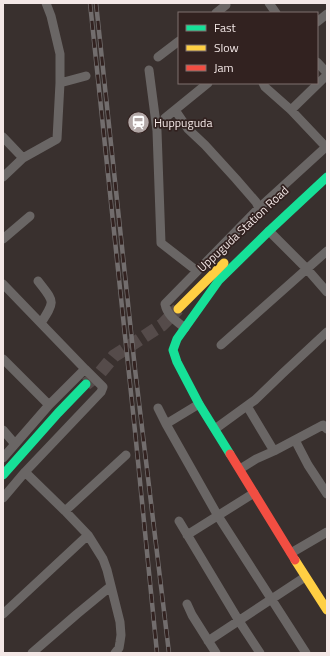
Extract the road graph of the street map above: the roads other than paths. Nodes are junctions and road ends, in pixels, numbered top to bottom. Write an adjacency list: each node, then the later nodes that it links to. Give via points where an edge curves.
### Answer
1 (46, 3): 14 (street, via 60,54)
2 (269, 3): 5 (street)
3 (227, 7): 4 (street)
4 (218, 12)
5 (275, 12)
6 (327, 14): 7 (street)
7 (318, 21)
8 (178, 42): 9 (street)
9 (158, 57)
10 (318, 63): 12 (street)
11 (149, 70): 34 (street, via 157,131 161,243)
12 (327, 74): 15 (street)
13 (86, 76): 14 (street)
14 (60, 83): 24 (street, via 57,139)
15 (318, 83)
16 (207, 84): 19 (street)
17 (264, 84): 20 (street)
18 (317, 84): 20 (street)
19 (175, 110): 21 (street); 28 (street, via 188,129 236,179)
20 (290, 110): 23 (street)
21 (164, 118)
22 (3, 137): 24 (street)
23 (326, 147): 28 (street)
24 (23, 158): 26 (street)
25 (327, 169): 30 (street, Uppuguda Station Road)
26 (3, 177)
27 (327, 177): 30 (street)
28 (259, 208): 34 (street)
29 (30, 216): 31 (street)
30 (263, 229): 33 (street); 38 (street, Uppuguda Station Road); 40 (street, via 219,280)
31 (3, 240)
32 (327, 250): 33 (street)
33 (307, 269): 37 (street); 42 (street)
34 (197, 271): 40 (street, via 165,304 166,310)
35 (38, 281): 39 (street, via 52,304)
36 (3, 284): 39 (street)
37 (327, 292)
38 (178, 309)
39 (40, 323): 44 (street)
40 (184, 328): 46 (street, via 173,350)
41 (327, 332): 48 (street)
42 (221, 345)
43 (3, 359): 47 (street)
44 (84, 369): 47 (street); 60 (street, via 103,387 101,392)
45 (86, 384): 61 (street)
46 (199, 404): 50 (street); 51 (street)
47 (49, 405): 55 (street)
48 (247, 406): 51 (street); 56 (street)
49 (158, 408): 50 (street)
50 (166, 424): 66 (street)
51 (215, 429): 59 (street)
52 (327, 429): 54 (street, via 323,425)
53 (3, 430): 55 (street)
54 (295, 440): 56 (street); 63 (street)
55 (15, 444): 58 (street)
56 (274, 451): 59 (street)
57 (126, 455): 65 (street)
58 (3, 458)
59 (240, 470): 62 (street)
60 (25, 472): 64 (street); 65 (street)
61 (3, 476)
62 (254, 493): 66 (street); 71 (street)
63 (327, 494)
64 (3, 498)
65 (65, 511): 69 (street)
66 (218, 516): 70 (street); 74 (street)
67 (179, 521): 70 (street)
68 (327, 532): 71 (street)
69 (88, 535): 73 (street, via 103,559); 77 (street)
70 (187, 535): 78 (street)
71 (291, 553): 72 (street)
72 (305, 577): 74 (street); 76 (street)
73 (111, 586): 80 (street); 81 (street, via 121,635 119,648)
74 (272, 599): 78 (street); 84 (street)
75 (187, 604): 79 (street)
76 (327, 610)
77 (3, 614)
78 (239, 621): 79 (street); 83 (street)
79 (208, 641): 82 (street)
80 (32, 653)
81 (115, 653)
82 (216, 653)
83 (260, 653)
84 (306, 653)

